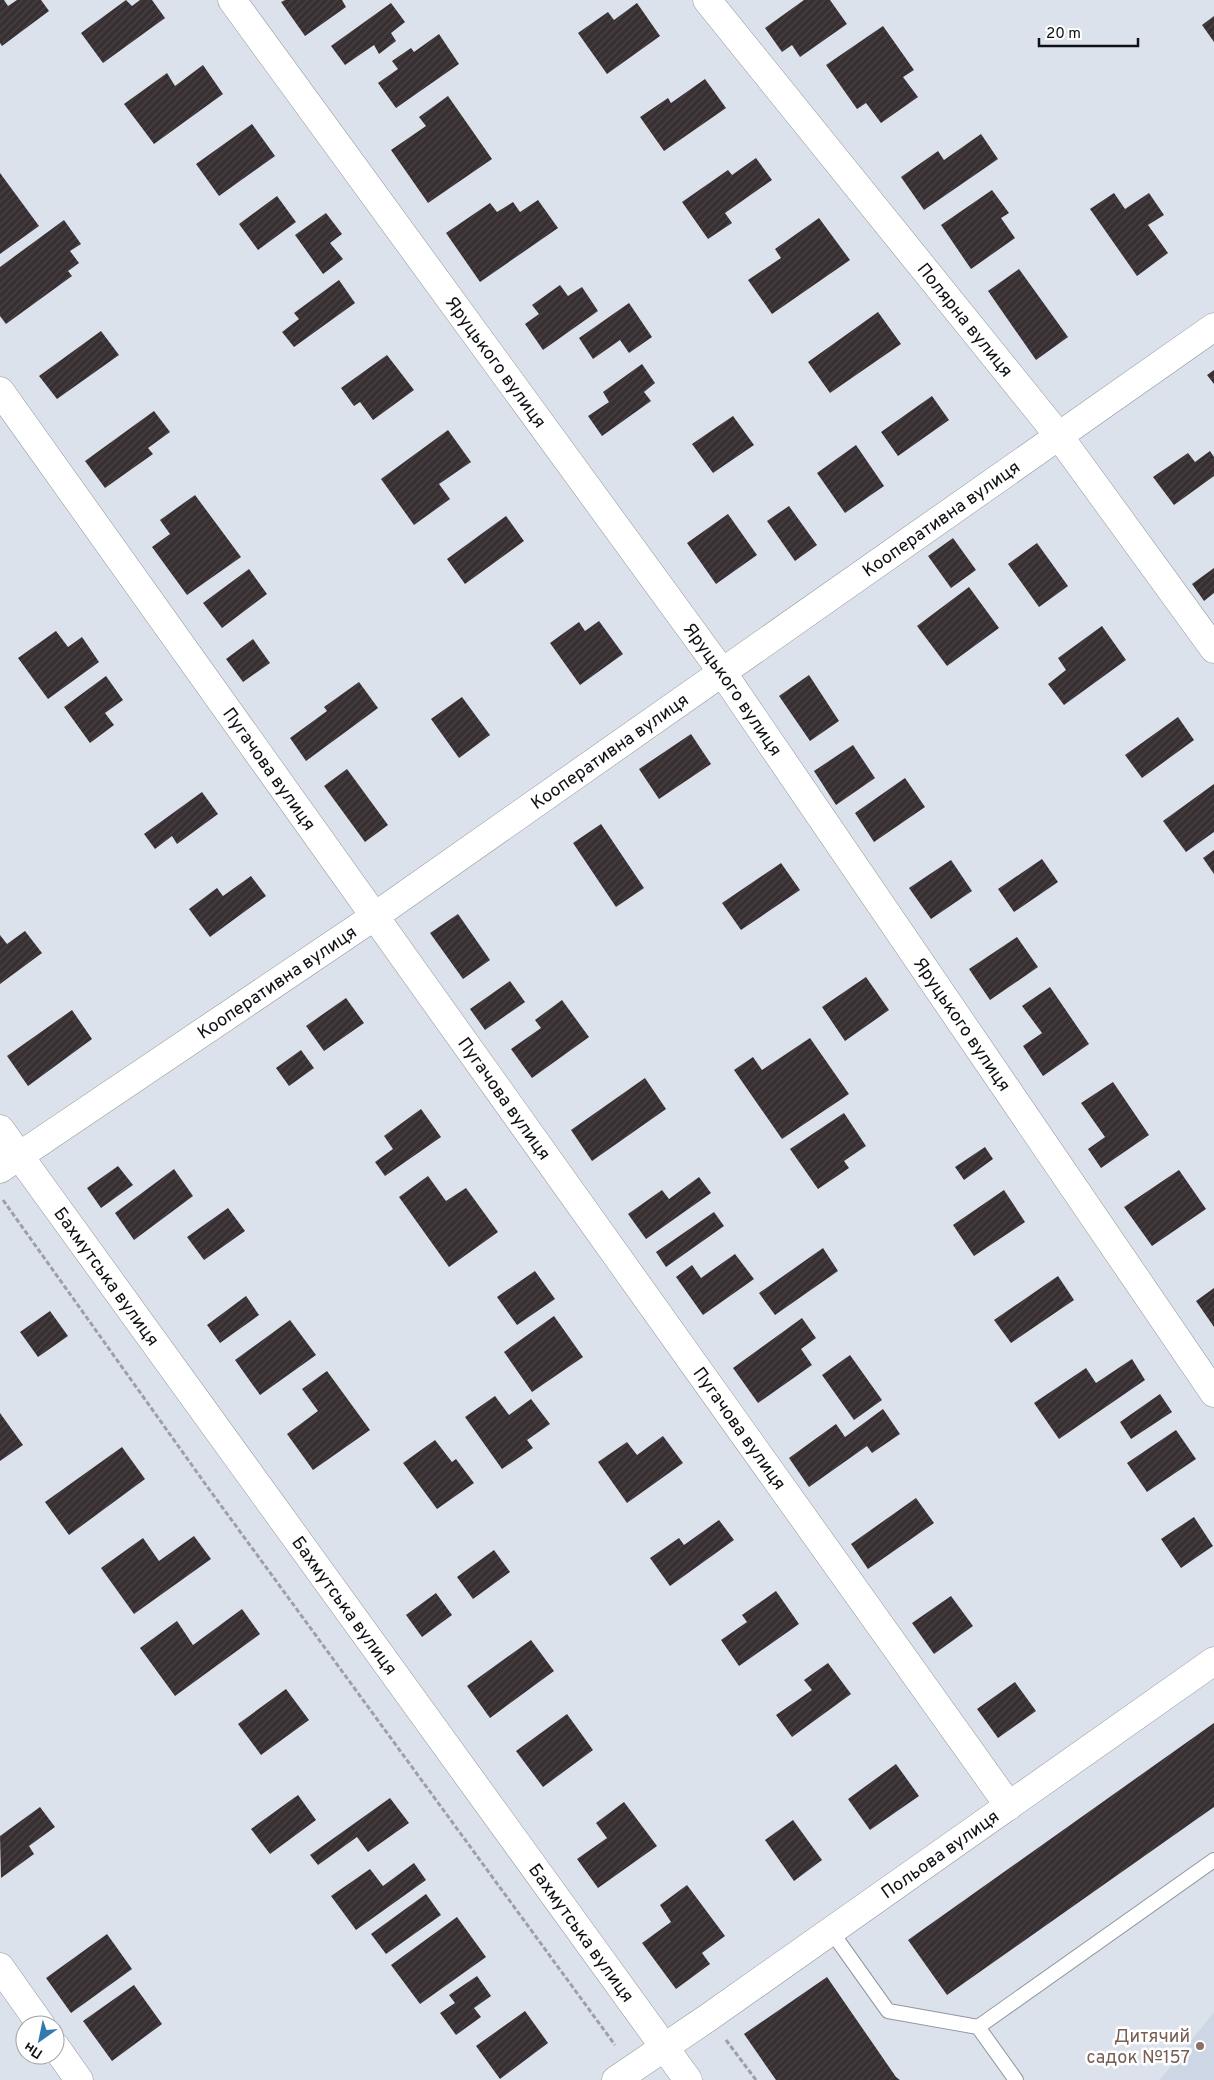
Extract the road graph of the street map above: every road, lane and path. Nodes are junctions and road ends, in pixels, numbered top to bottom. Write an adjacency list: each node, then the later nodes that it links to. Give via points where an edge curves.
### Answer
1 (232, 0): 7 (street, Яруцького вулиця)
2 (706, 0): 5 (street, Полярна вулиця)
3 (1214, 327): 5 (street, Кооперативна вулиця)
4 (0, 391): 8 (street, Пугачова вулиця)
5 (1059, 436): 6 (street, Полярна вулиця); 7 (street, Кооперативна вулиця)
6 (1214, 649)
7 (722, 672): 8 (street, Кооперативна вулиця); 12 (street, Яруцького вулиця)
8 (375, 916): 10 (street, Кооперативна вулиця); 14 (street, Пугачова вулиця)
9 (0, 1129): 10 (street, Бахмутська вулиця)
10 (9, 1162): 21 (street, Бахмутська вулиця)
11 (0, 1196): 22 (path, via 206,1485)
12 (1214, 1393)
13 (1214, 1661): 14 (street, Польова вулиця)
14 (1008, 1806): 16 (street, Польова вулиця)
15 (1214, 1860): 20 (lane)
16 (831, 1931): 19 (street, Польова вулиця); 20 (lane, via 888,2012)
17 (0, 1966): 18 (street)
18 (34, 2015)
19 (709, 2017): 21 (street, Польова вулиця); 27 (path)
20 (978, 2027): 28 (lane)
21 (666, 2048): 25 (street, Польова вулиця); 26 (street, Бахмутська вулиця)
22 (620, 2051)
23 (65, 2060): 24 (street)
24 (79, 2080)
25 (616, 2080)
26 (688, 2080)
27 (756, 2080)
28 (1016, 2080)

